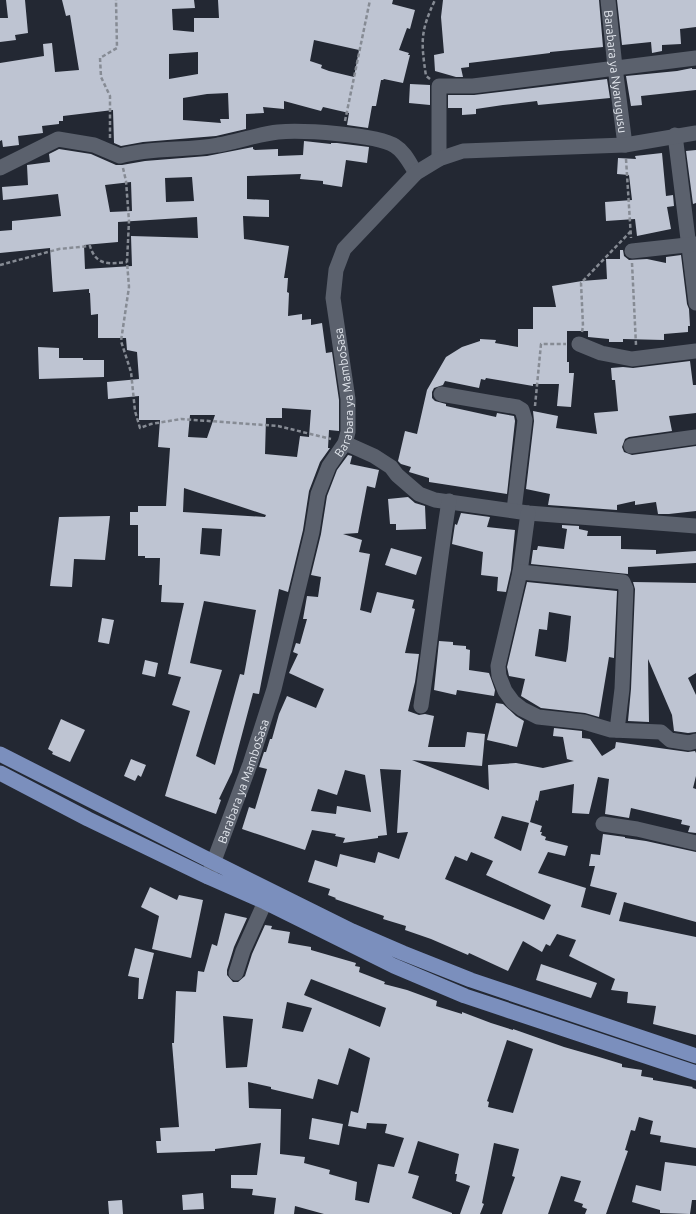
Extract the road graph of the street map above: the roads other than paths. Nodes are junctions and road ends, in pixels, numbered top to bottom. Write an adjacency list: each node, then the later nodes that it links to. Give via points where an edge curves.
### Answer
1 (608, 0): 3 (street, Barabara ya Nyarugusu)
2 (696, 58): 3 (street)
3 (615, 67): 6 (street, Barabara ya Nyarugusu); 7 (street, via 473,86 439,86)
4 (696, 133): 5 (street, Barabara ya MamboSasa)
5 (675, 135): 6 (street, Barabara ya MamboSasa); 10 (street)
6 (625, 145): 7 (street, Barabara ya MamboSasa, via 463,151)
7 (439, 159): 9 (street, Barabara ya MamboSasa)
8 (0, 168): 9 (street, via 58,139 94,145 120,156 134,152 218,146 277,132 328,132 394,145)
9 (416, 173): 17 (street, Barabara ya MamboSasa, via 344,249 336,270 333,298 349,417)
10 (693, 245): 11 (street); 12 (street)
11 (632, 251)
12 (696, 304)
13 (579, 344): 14 (street, via 601,353 632,359)
14 (696, 351)
15 (441, 394): 20 (street, via 522,410 525,420)
16 (696, 437): 18 (street)
17 (345, 442): 19 (street, via 391,467 419,494); 30 (street, Barabara ya MamboSasa, via 328,466 318,494 312,532 274,689)
18 (631, 446)
19 (449, 502): 20 (street); 23 (street)
20 (521, 512): 21 (street); 22 (street)
21 (696, 526)
22 (520, 572): 24 (street, via 498,666 505,691 522,709 538,717 584,722); 24 (street, via 623,582 626,589 622,689)
23 (421, 706)
24 (617, 730): 25 (street, via 661,732 670,740)
25 (696, 741)
26 (0, 754): 30 (main road)
27 (0, 773): 31 (main road)
28 (604, 824): 29 (street, via 637,828)
29 (696, 843)
30 (213, 862): 31 (street, Barabara ya MamboSasa); 34 (main road, via 403,953 471,980)
31 (208, 877): 32 (main road)
32 (265, 902): 33 (street); 35 (main road, via 394,966 465,996)
33 (236, 972)
34 (696, 1056)
35 (696, 1073)

